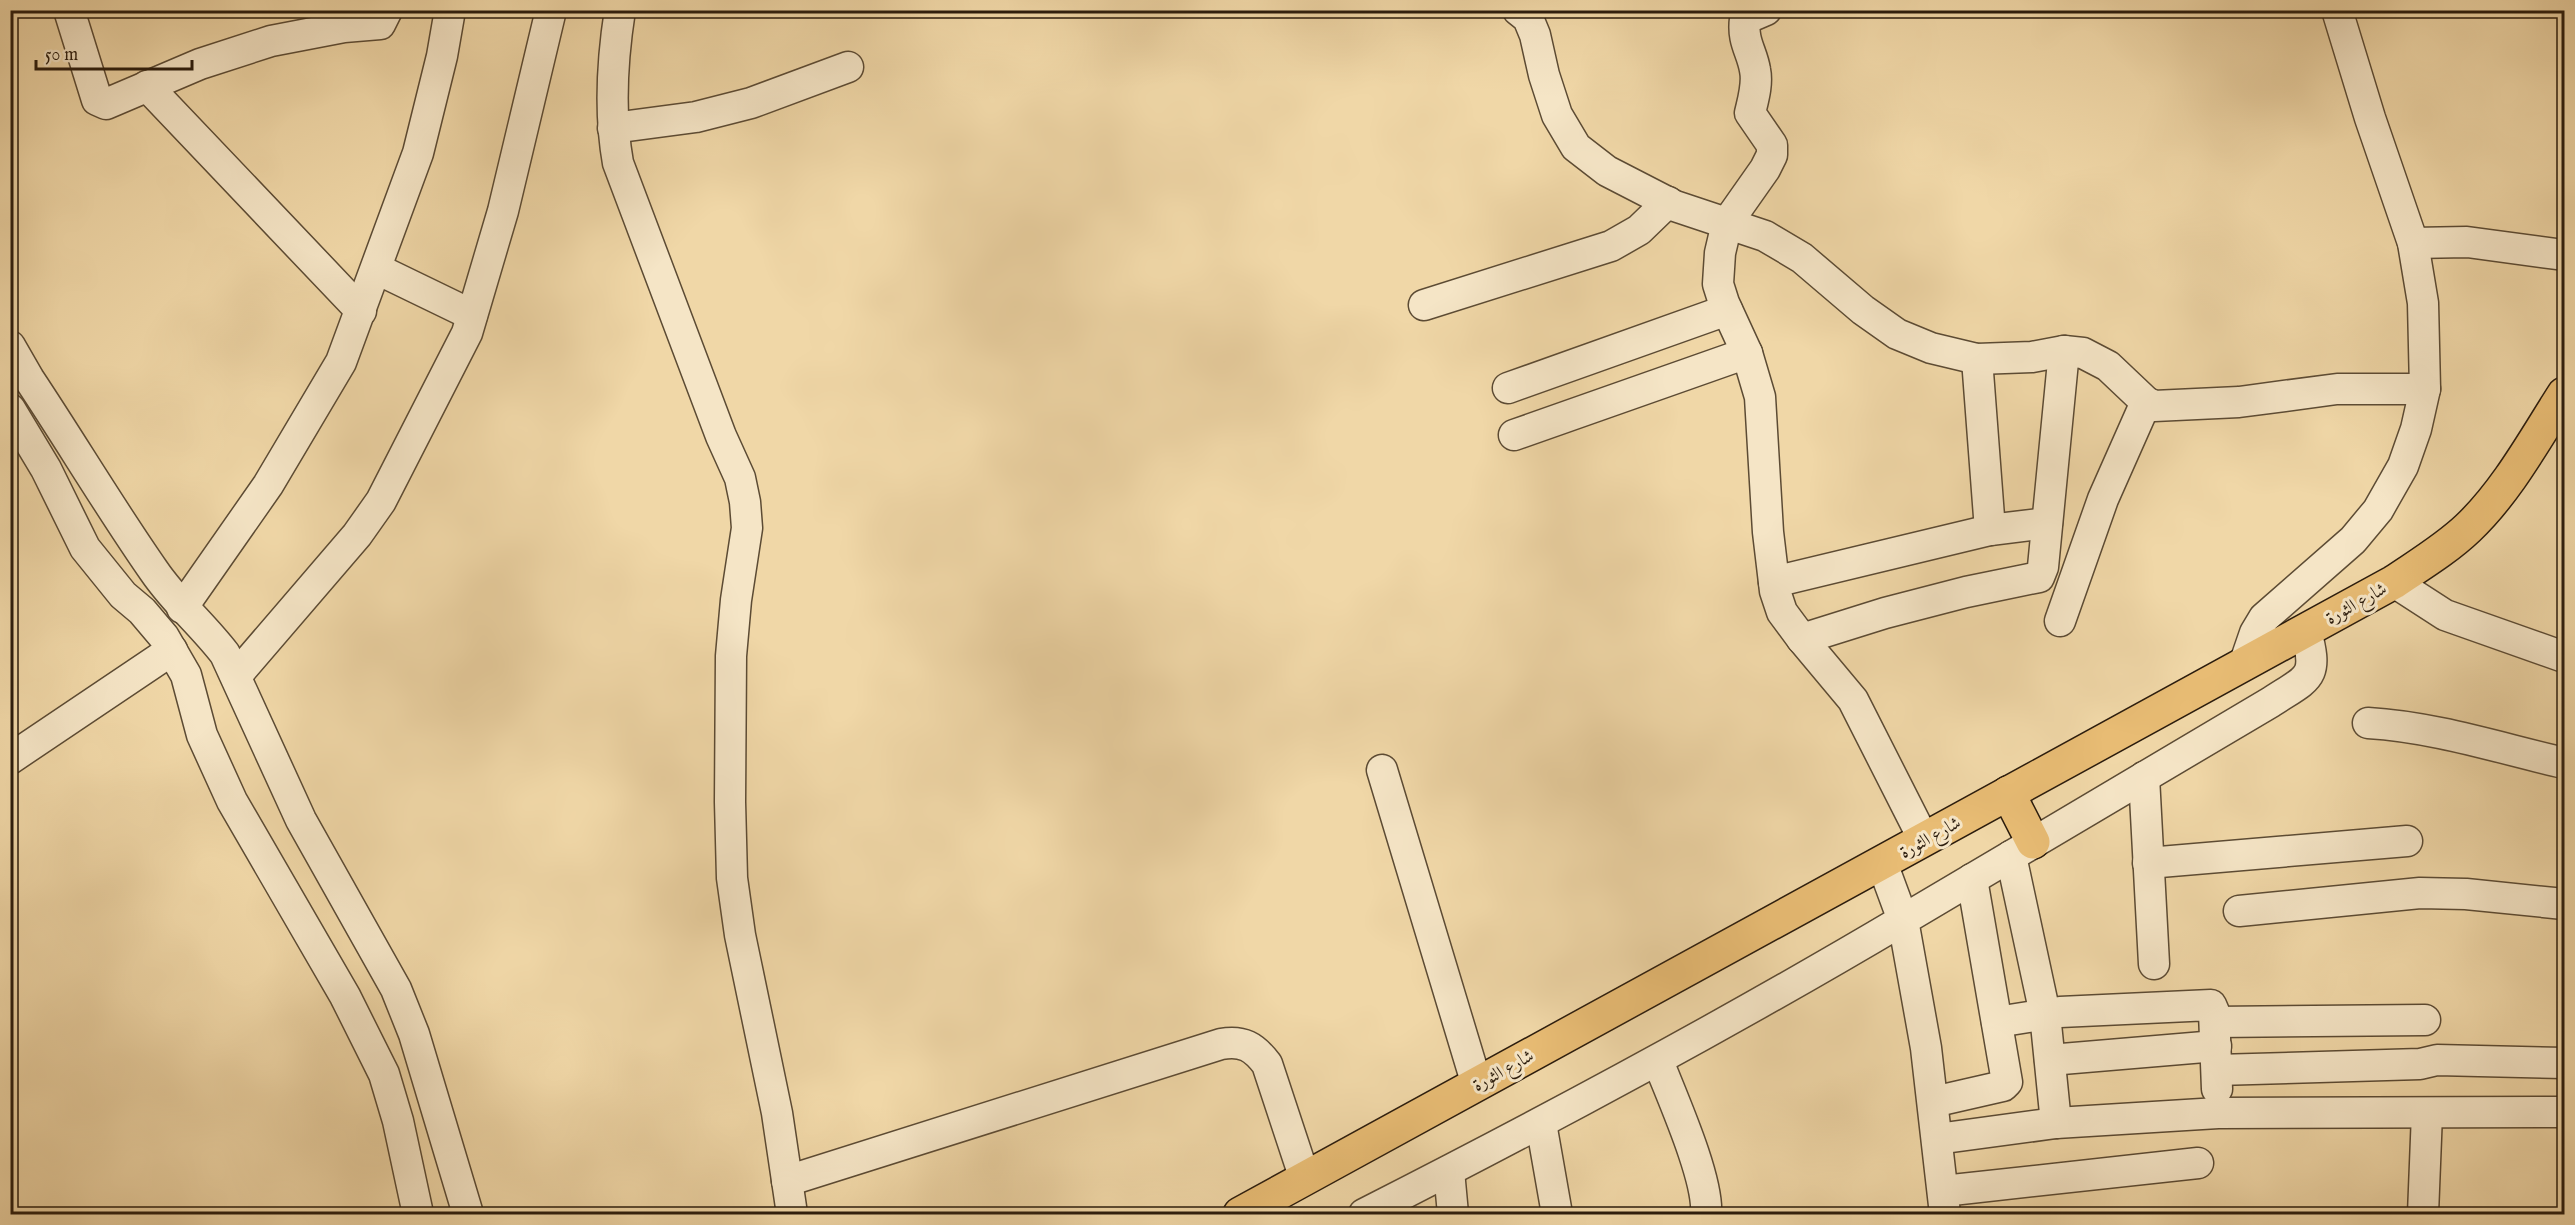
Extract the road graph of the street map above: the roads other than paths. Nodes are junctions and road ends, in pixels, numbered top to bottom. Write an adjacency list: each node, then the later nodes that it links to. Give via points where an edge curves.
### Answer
1 (69, 10): 10 (street, via 97,100 106,104)
2 (387, 10): 10 (street, via 380,24 271,41)
3 (450, 10): 16 (street, via 418,153)
4 (551, 10): 20 (street, via 503,211)
5 (620, 10): 11 (street, via 612,83)
6 (1518, 10): 12 (street, via 1528,18 1557,115 1576,147 1607,171)
7 (1766, 10): 13 (street, via 1745,19 1743,31 1755,70 1750,113 1772,145 1772,155)
8 (2337, 10): 14 (street)
9 (848, 67): 11 (street, via 751,103 696,117)
10 (147, 86): 19 (street)
11 (613, 128): 77 (street, via 618,163 740,478 745,502 747,528 731,656 732,878)
12 (1668, 202): 13 (street); 17 (street, via 1626,240)
13 (1727, 223): 18 (street, via 1719,268); 24 (street, via 1765,236 1802,258 1897,334 1931,348)
14 (2413, 243): 15 (street, via 2467,242); 26 (street, via 2422,303)
15 (2565, 255)
16 (377, 268): 19 (street); 20 (street)
17 (1424, 305)
18 (1726, 310): 23 (street); 25 (street)
19 (361, 311): 35 (street, via 341,362 303,428)
20 (472, 315): 42 (street, via 467,333 381,501 357,535)
21 (10, 346): 35 (street, via 154,571)
22 (2064, 351): 24 (street, via 2032,357); 28 (street, via 2084,353 2109,366); 31 (street)
23 (1747, 353): 30 (street); 33 (street, via 1760,397)
24 (1977, 359): 32 (street)
25 (1508, 388)
26 (2425, 389): 28 (street, via 2337,389 2240,402 2154,406); 41 (street, via 2403,466 2378,510 2354,540 2264,618)
27 (2565, 394): 34 (main road, شارع الثورة, via 2504,485 2469,528)
28 (2146, 402): 36 (street, via 2103,499)
29 (10, 409): 39 (street, via 46,469 85,548)
30 (1514, 435)
31 (2048, 524): 32 (street); 38 (street, via 2039,577 1885,613)
32 (1990, 530): 33 (street)
33 (1774, 582): 38 (street, via 1782,612)
34 (2394, 582): 37 (main road, شارع الثورة); 40 (street, via 2445,615)
35 (182, 608): 42 (street, via 206,630)
36 (2060, 621)
37 (2306, 631): 41 (main road, شارع الثورة); 47 (street, via 2312,663 2307,679)
38 (1802, 639): 49 (street, via 1853,700)
39 (172, 650): 44 (street); 79 (street, via 186,675 202,735 232,801 345,996 384,1074)
40 (2565, 657)
41 (2244, 665): 48 (main road, شارع الثورة)
42 (236, 676): 80 (street, via 301,820 396,989 414,1034)
43 (2368, 723): 45 (street, via 2399,724 2449,734)
44 (10, 759)
45 (2565, 763)
46 (1382, 770): 66 (street)
47 (2144, 777): 51 (street); 53 (street)
48 (2008, 793): 49 (main road, شارع الثورة); 51 (main road)
49 (1924, 840): 52 (main road, شارع الثورة)
50 (2407, 841): 53 (street)
51 (2022, 849): 54 (street); 59 (street)
52 (1882, 863): 57 (street); 66 (main road, شارع الثورة)
53 (2148, 863): 58 (street)
54 (1972, 879): 57 (street); 61 (street)
55 (2565, 904): 56 (street, via 2420,893)
56 (2240, 911)
57 (1903, 920): 64 (street); 67 (street)
58 (2154, 964)
59 (2045, 1014): 61 (street); 62 (street, via 2206,1004 2213,1007); 63 (street)
60 (2425, 1020): 62 (street)
61 (1996, 1022): 67 (street, via 2006,1084)
62 (2216, 1046): 63 (street); 65 (street, via 2420,1065 2437,1060); 69 (street)
63 (2050, 1060): 72 (street)
64 (1658, 1061): 71 (street); 86 (street, via 1694,1156)
65 (2565, 1063)
66 (1477, 1084): 76 (main road, شارع الثورة)
67 (1933, 1102): 73 (street)
68 (2565, 1112): 70 (street)
69 (2218, 1113): 70 (street); 72 (street)
70 (2427, 1113): 87 (street)
71 (1541, 1123): 75 (street); 85 (street)
72 (2056, 1123): 73 (street)
73 (1937, 1139): 78 (street)
74 (2198, 1163): 78 (street)
75 (1449, 1171): 83 (street); 84 (street)
76 (1305, 1179): 77 (street, via 1268,1065 1257,1051 1234,1042); 82 (main road, شارع الثورة)
77 (787, 1181): 81 (street)
78 (1944, 1203)
79 (418, 1215)
80 (468, 1215)
81 (792, 1215)
82 (1240, 1215)
83 (1364, 1215)
84 (1453, 1215)
85 (1557, 1215)
86 (1706, 1215)
87 (2423, 1215)

